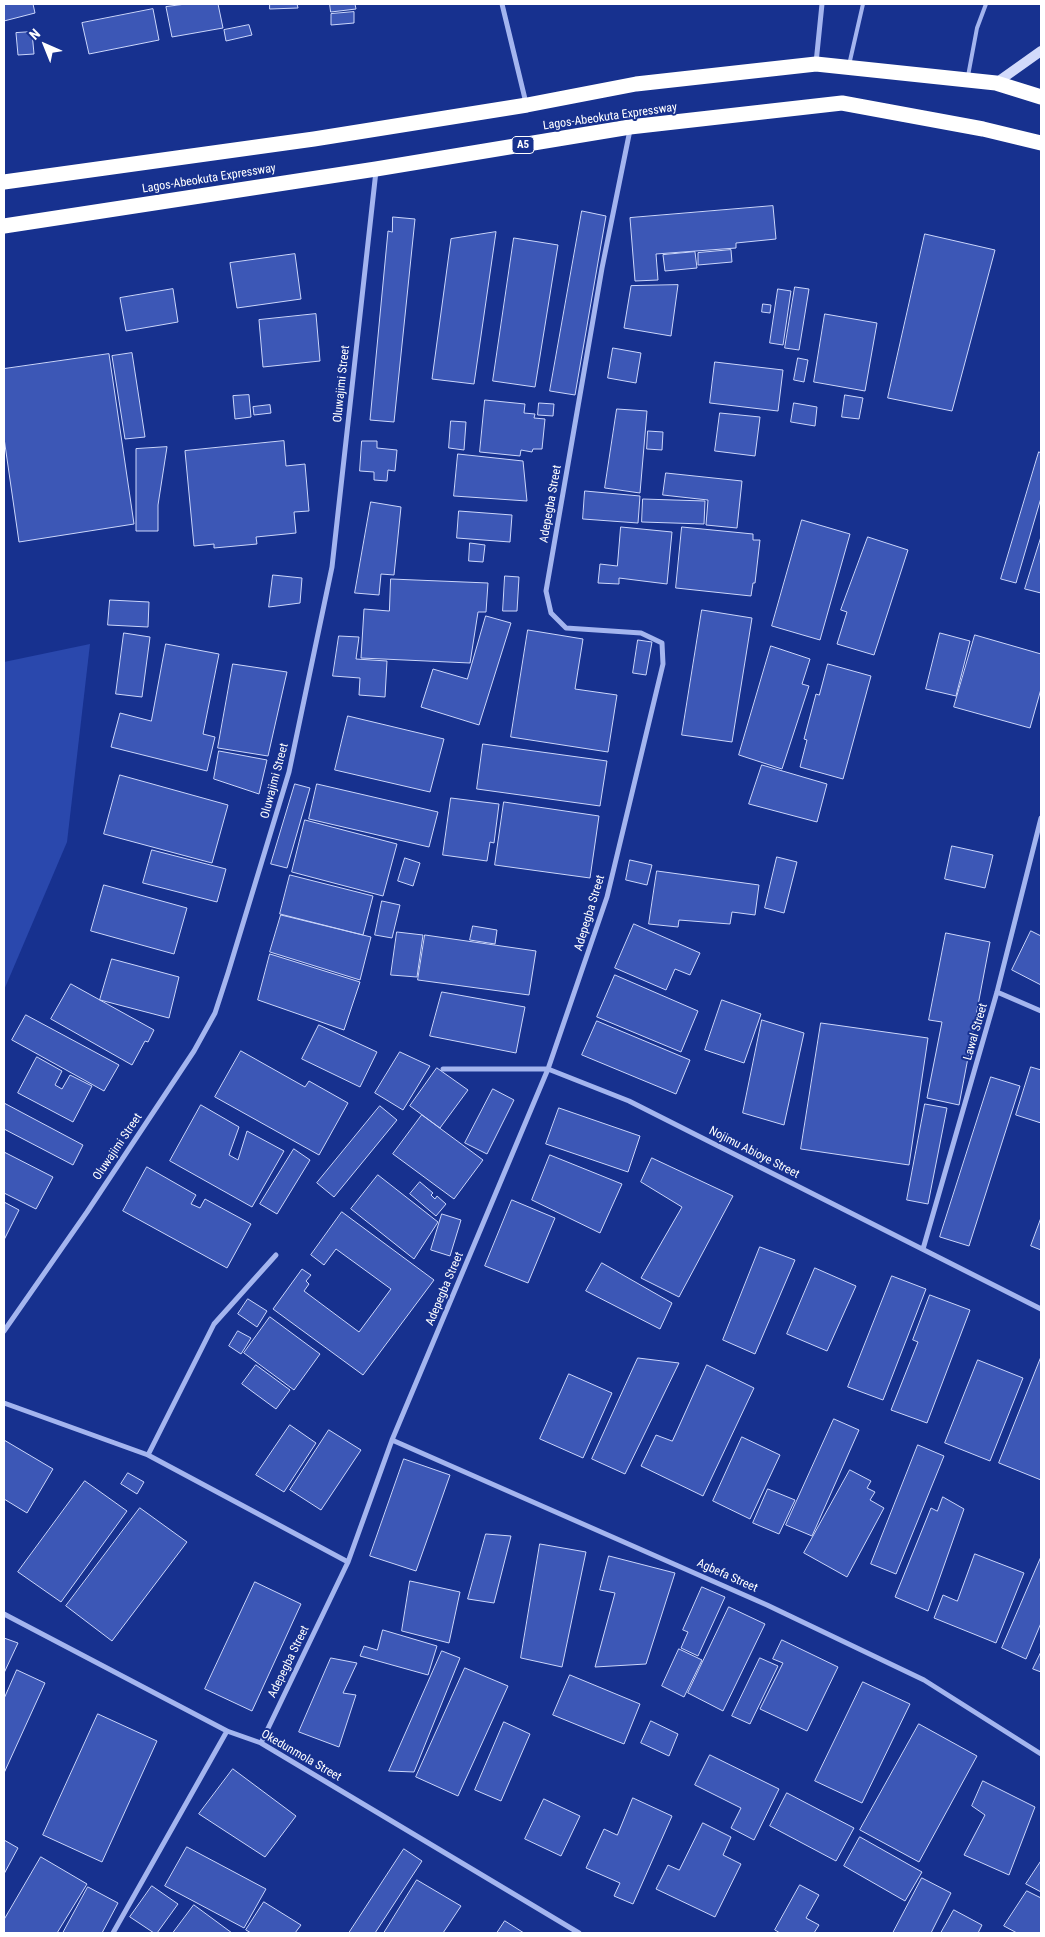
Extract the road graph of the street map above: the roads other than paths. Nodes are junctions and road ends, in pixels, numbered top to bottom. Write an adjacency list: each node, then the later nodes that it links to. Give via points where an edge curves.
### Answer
1 (502, 4): 11 (street)
2 (822, 4): 6 (street)
3 (863, 4): 7 (lane)
4 (986, 4): 8 (lane, via 977,28)
5 (1041, 51): 9 (main road)
6 (816, 64): 7 (highway, Lagos-Abeokuta Expressway); 11 (highway, Lagos-Abeokuta Expressway, via 636,84)
7 (849, 68): 8 (highway, Lagos-Abeokuta Expressway)
8 (967, 80): 9 (highway, Lagos-Abeokuta Expressway)
9 (996, 84): 10 (highway, Lagos-Abeokuta Expressway)
10 (1041, 97)
11 (527, 106): 15 (highway, Lagos-Abeokuta Expressway)
12 (630, 127): 13 (highway, Lagos-Abeokuta Expressway / A5, via 842,103); 14 (highway, Lagos-Abeokuta Expressway / A5); 21 (street, Adepegba Street, via 546,591 551,614 566,628 641,633 662,643 663,664 607,897)
13 (1041, 143)
14 (376, 169): 16 (highway, Lagos-Abeokuta Expressway / A5); 25 (street, Oluwajimi Street, via 332,567 289,772 228,974 215,1013 194,1051)
15 (4, 182)
16 (4, 226)
17 (1041, 818): 18 (street, Lawal Street)
18 (997, 992): 19 (street); 22 (street, Lawal Street)
19 (1041, 1011)
20 (443, 1069): 21 (street, Nojimu Abioye Street)
21 (548, 1069): 22 (street, Nojimu Abioye Street, via 629,1101); 27 (street, Adepegba Street)
22 (923, 1249): 24 (street, Nojimu Abioye Street)
23 (276, 1255): 28 (street, via 214,1324)
24 (1041, 1309)
25 (4, 1331)
26 (4, 1403): 28 (street)
27 (392, 1440): 29 (street, Adepegba Street); 33 (street, Agbefa Street, via 767,1605 924,1680)
28 (148, 1455): 29 (street)
29 (348, 1562): 32 (street, Adepegba Street)
30 (4, 1614): 31 (street, Okedunmola Street)
31 (228, 1732): 32 (street, Okedunmola Street); 34 (street)
32 (261, 1743): 35 (street, Okedunmola Street)
33 (1041, 1754)
34 (113, 1933)
35 (579, 1933)

